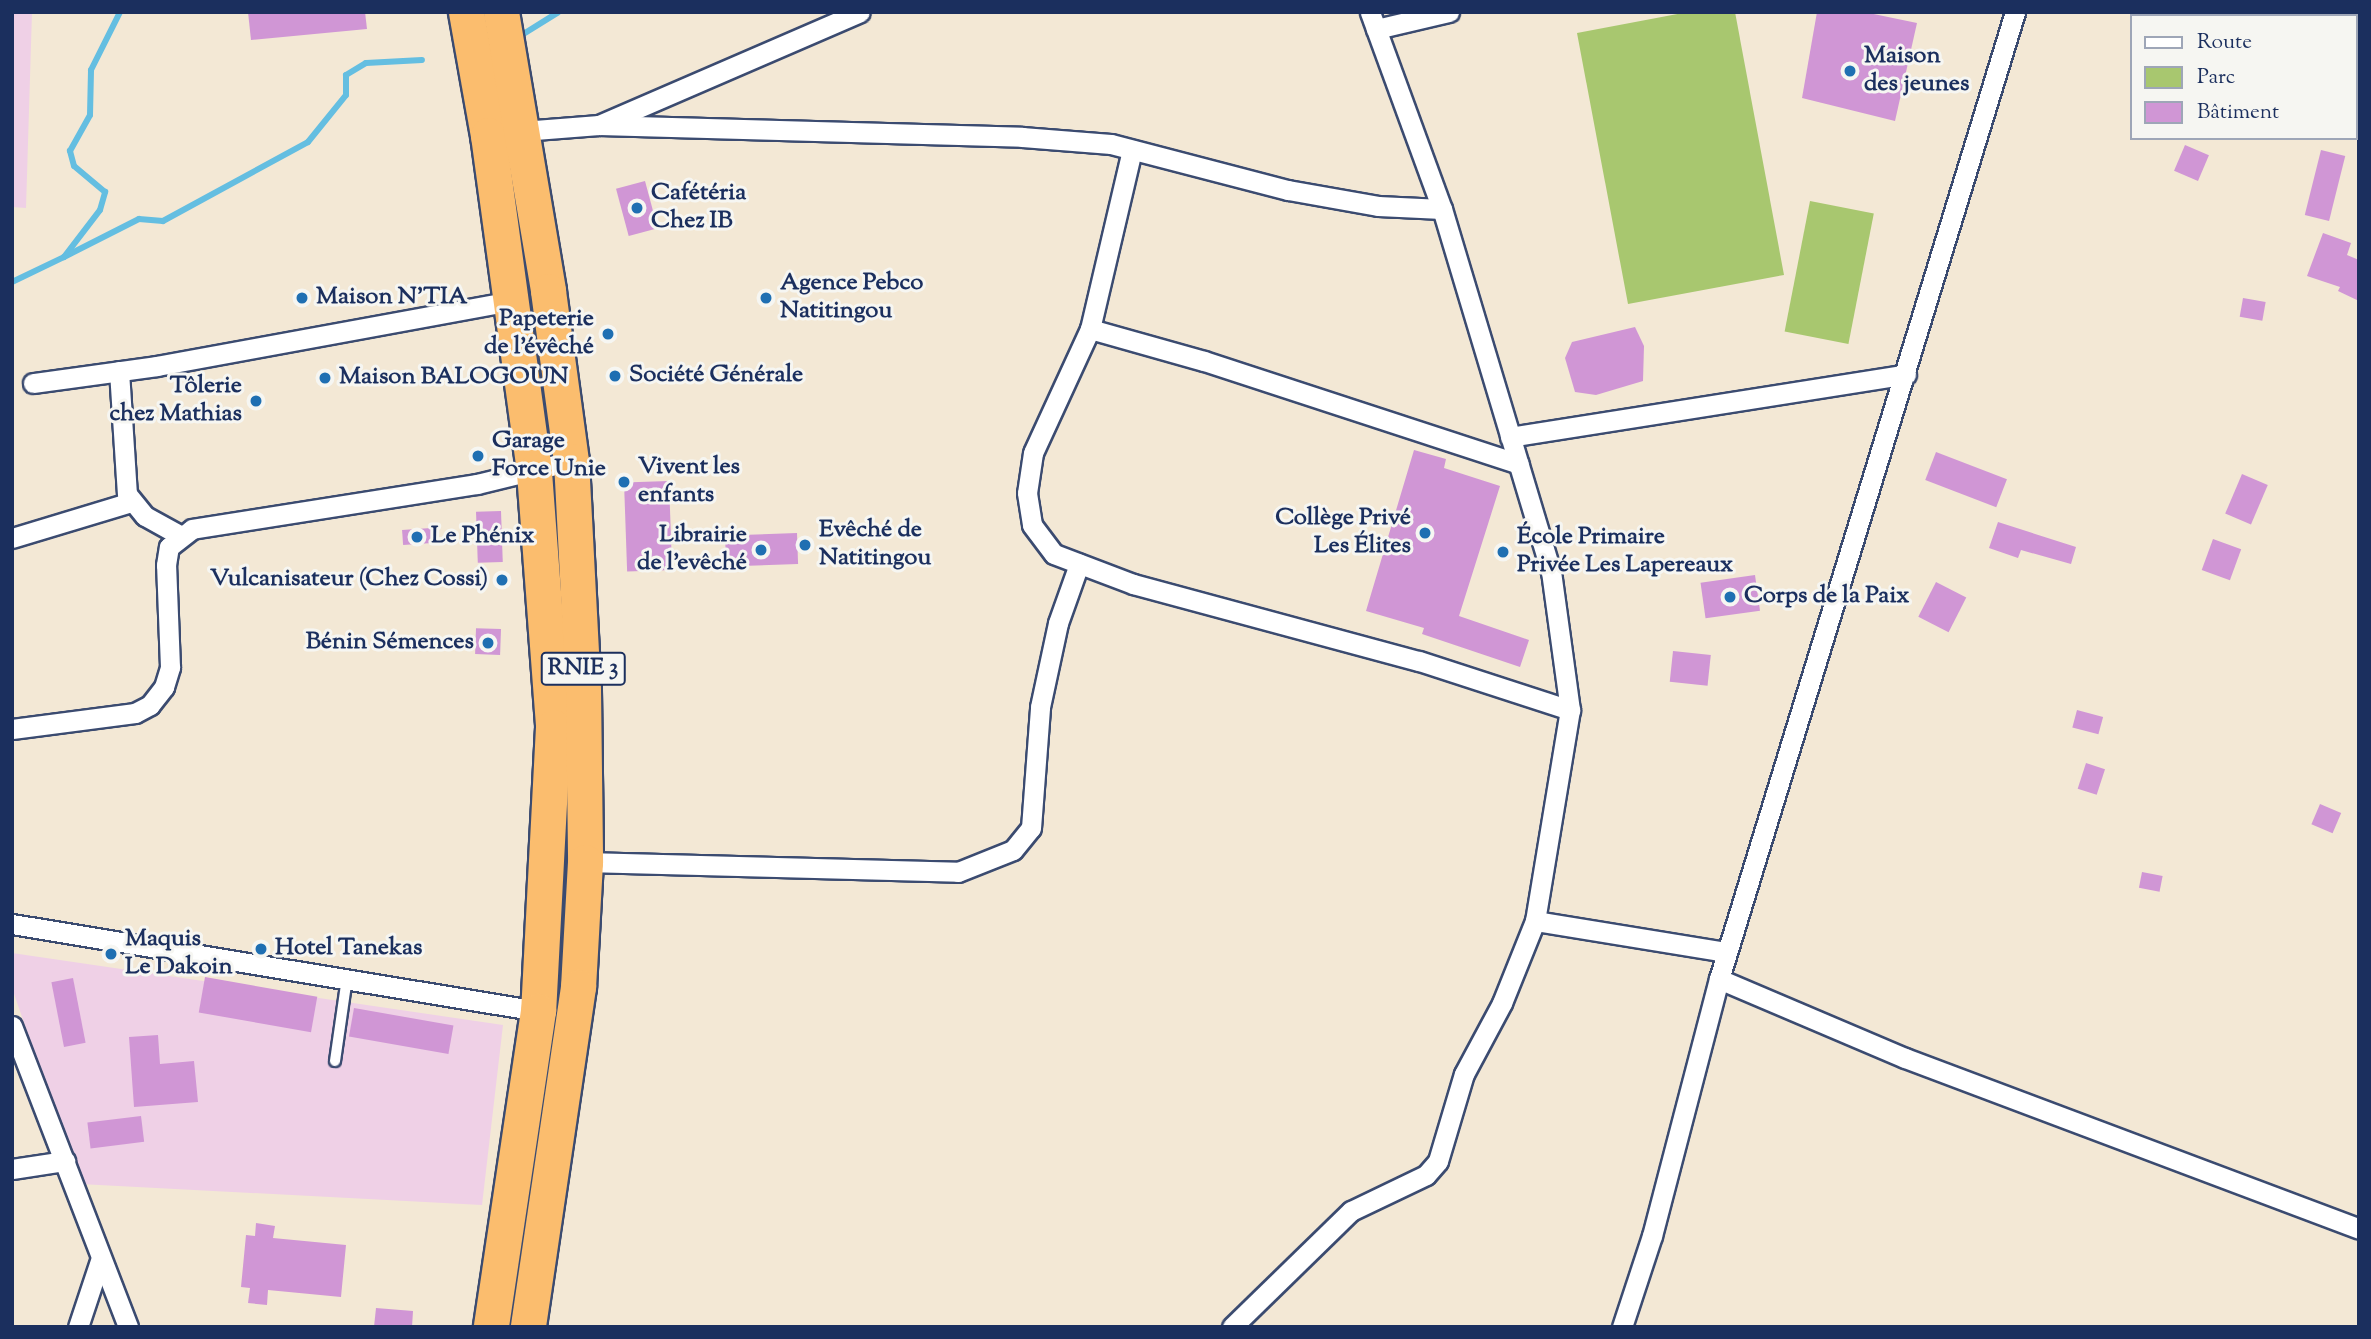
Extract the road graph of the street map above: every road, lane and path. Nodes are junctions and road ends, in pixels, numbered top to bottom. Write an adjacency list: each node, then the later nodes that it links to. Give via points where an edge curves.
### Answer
1 (466, 12): 11 (highway, RNIE 3)
2 (501, 12): 8 (highway, RNIE 3)
3 (860, 12): 7 (street)
4 (1449, 12): 6 (street)
5 (2015, 12): 14 (street)
6 (1373, 20): 10 (street)
7 (599, 125): 8 (street); 9 (street, via 1022,137)
8 (522, 131): 17 (highway, RNIE 3)
9 (1132, 150): 10 (street, via 1288,190 1378,206); 12 (street)
10 (1442, 209): 16 (street)
11 (510, 301): 13 (street); 19 (highway, RNIE 3)
12 (1090, 329): 18 (street, via 1204,361); 23 (street, via 1033,453 1027,493 1032,525 1054,554)
13 (119, 371): 15 (street); 20 (street, via 125,481)
14 (1906, 374): 16 (street); 29 (street)
15 (33, 383)
16 (1510, 437): 18 (street)
17 (571, 461): 19 (street); 26 (highway, RNIE 3, via 580,575)
18 (1518, 464): 24 (street, via 1551,572)
19 (534, 472): 21 (street, via 192,529); 32 (highway, RNIE 3, via 553,727)
20 (131, 502): 21 (street); 22 (street)
21 (179, 536): 25 (street, via 169,547 166,565 170,667 164,687 150,705 135,713)
22 (12, 538)
23 (1079, 564): 24 (street, via 1133,584 1378,649); 26 (street, via 1058,623 1040,707 1031,828 1013,850 958,872)
24 (1570, 709): 27 (street)
25 (12, 729)
26 (586, 862): 42 (highway, RNIE 3, via 578,987)
27 (1535, 921): 29 (street); 43 (street, via 1502,1003 1464,1074 1438,1161 1426,1175 1351,1211)
28 (12, 924): 30 (street)
29 (1727, 952): 31 (street)
30 (347, 978): 32 (street); 34 (lane)
31 (1719, 979): 37 (street, via 1905,1058); 44 (street, via 1652,1236)
32 (538, 1010): 41 (highway, RNIE 3)
33 (12, 1026): 35 (street)
34 (335, 1061)
35 (65, 1161): 36 (street); 38 (street, via 94,1231)
36 (12, 1169)
37 (2359, 1229)
38 (100, 1261): 39 (street); 40 (street)
39 (78, 1327)
40 (128, 1327)
41 (491, 1327)
42 (528, 1327)
43 (1232, 1327)
44 (1622, 1327)

